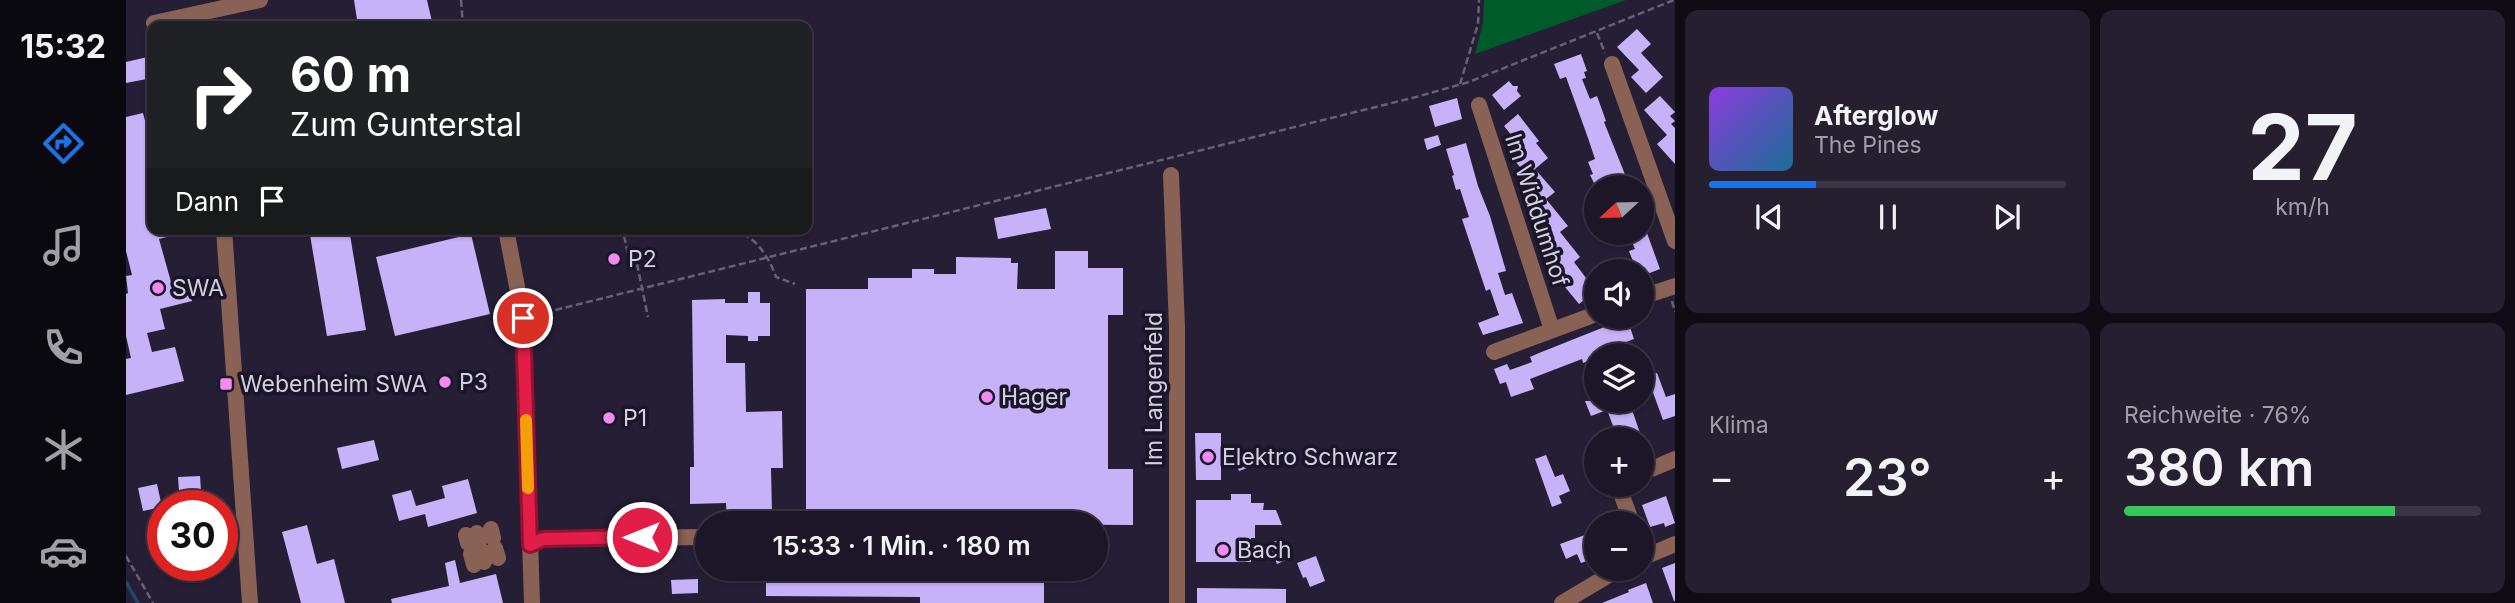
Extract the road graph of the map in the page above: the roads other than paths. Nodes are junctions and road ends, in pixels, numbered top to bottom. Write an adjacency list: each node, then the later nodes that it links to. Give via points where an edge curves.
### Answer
1 (260, 0): 2 (street)
2 (209, 19): 3 (street)
3 (182, 21)
4 (1612, 64): 9 (street)
5 (1479, 105): 13 (street, Im Widdumhof)
6 (1171, 174): 25 (street, Im Langenfeld, via 1177,327)
7 (223, 235): 23 (street)
8 (507, 235): 19 (street, via 521,310)
9 (1675, 240)
10 (1675, 286): 11 (street)
11 (1654, 293)
12 (1584, 318): 13 (street)
13 (1552, 330): 14 (street)
14 (1494, 352)
15 (1675, 459): 16 (street)
16 (1654, 468)
17 (695, 537): 19 (street, via 543,539)
18 (1675, 544): 20 (street)
19 (530, 545): 24 (street)
20 (1654, 550)
21 (1599, 581): 22 (street)
22 (1568, 599)
23 (250, 603)
24 (532, 603)
25 (1177, 603)

